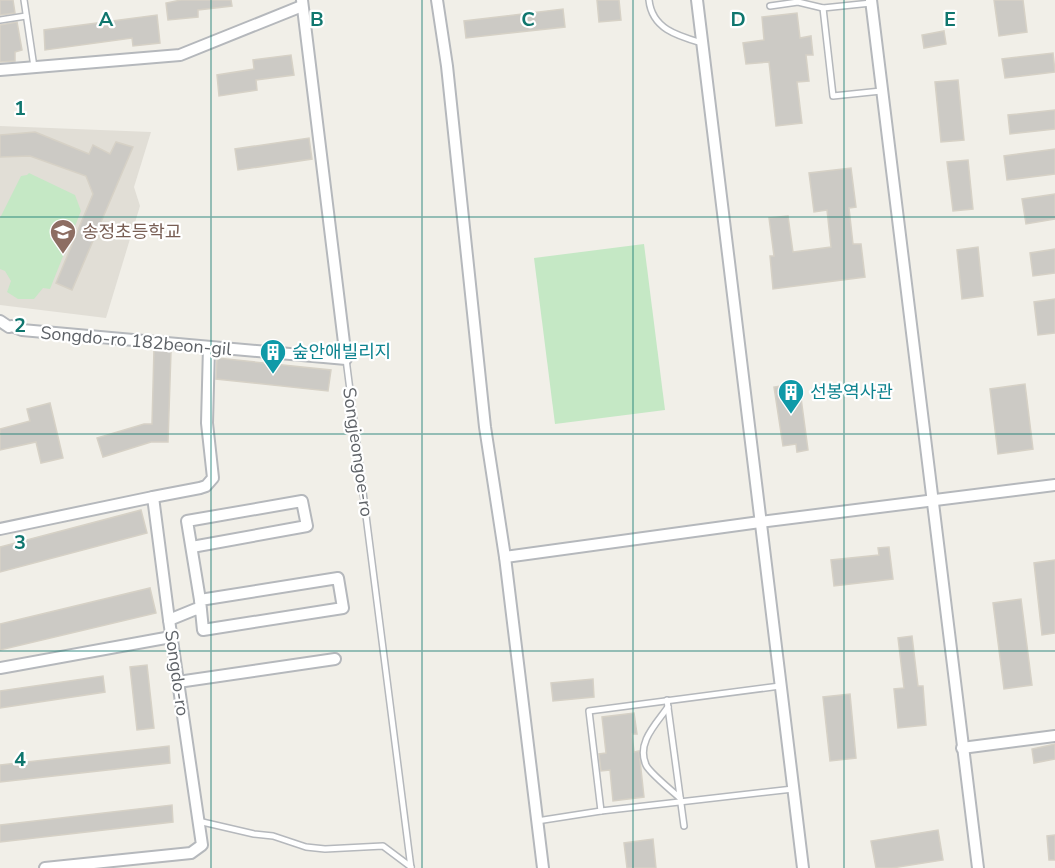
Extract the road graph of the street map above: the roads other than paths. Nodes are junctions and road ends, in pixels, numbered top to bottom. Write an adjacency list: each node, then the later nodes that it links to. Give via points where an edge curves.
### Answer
1 (24, 0): 9 (lane)
2 (437, 0): 24 (street, via 485,427)
3 (649, 0): 11 (lane, via 650,10 666,30)
4 (697, 0): 11 (street)
5 (871, 1): 8 (lane); 14 (street)
6 (302, 3): 12 (street, via 180,55); 17 (street, Songjeongoe-ro)
7 (770, 6): 8 (lane, via 798,2)
8 (823, 8): 14 (lane, via 833,96)
9 (26, 16): 10 (lane); 12 (lane)
10 (0, 20)
11 (702, 43): 21 (street)
12 (34, 67): 13 (street)
13 (0, 70)
14 (881, 91): 20 (street)
15 (0, 321): 16 (street, Songdo-ro 182beon-gil, via 22,330)
16 (209, 347): 17 (street, Songdo-ro 182beon-gil); 19 (street, via 206,403 213,478 206,486)
17 (346, 359): 42 (lane, Songjeongoe-ro)
18 (1055, 485): 20 (street)
19 (153, 497): 22 (street); 26 (street, Songdo-ro)
20 (931, 500): 21 (street); 35 (street)
21 (760, 522): 24 (street); 31 (street)
22 (0, 529)
23 (192, 547): 23 (street, via 187,521 302,501 307,526); 25 (street)
24 (505, 557): 40 (street)
25 (201, 606): 25 (street, via 203,630 344,608 338,578); 26 (street)
26 (169, 620): 27 (street, Songdo-ro)
27 (171, 637): 29 (street); 30 (street, Songdo-ro)
28 (335, 659): 30 (street)
29 (0, 668)
30 (178, 682): 39 (street, Songdo-ro)
31 (780, 686): 32 (lane); 36 (street)
32 (667, 700): 33 (lane); 38 (lane, via 589,711)
33 (668, 707): 37 (lane); 37 (lane, via 643,747 646,766)
34 (1055, 736): 35 (street)
35 (962, 748): 46 (street)
36 (794, 789): 37 (lane); 45 (street)
37 (680, 800): 38 (lane); 41 (lane)
38 (601, 811): 40 (lane)
39 (198, 821): 42 (lane, via 306,847 383,846); 43 (street, Songdo-ro, via 202,845 191,853)
40 (537, 821): 44 (street)
41 (684, 826)
42 (411, 867)
43 (45, 868)
44 (543, 868)
45 (803, 868)
46 (978, 868)

